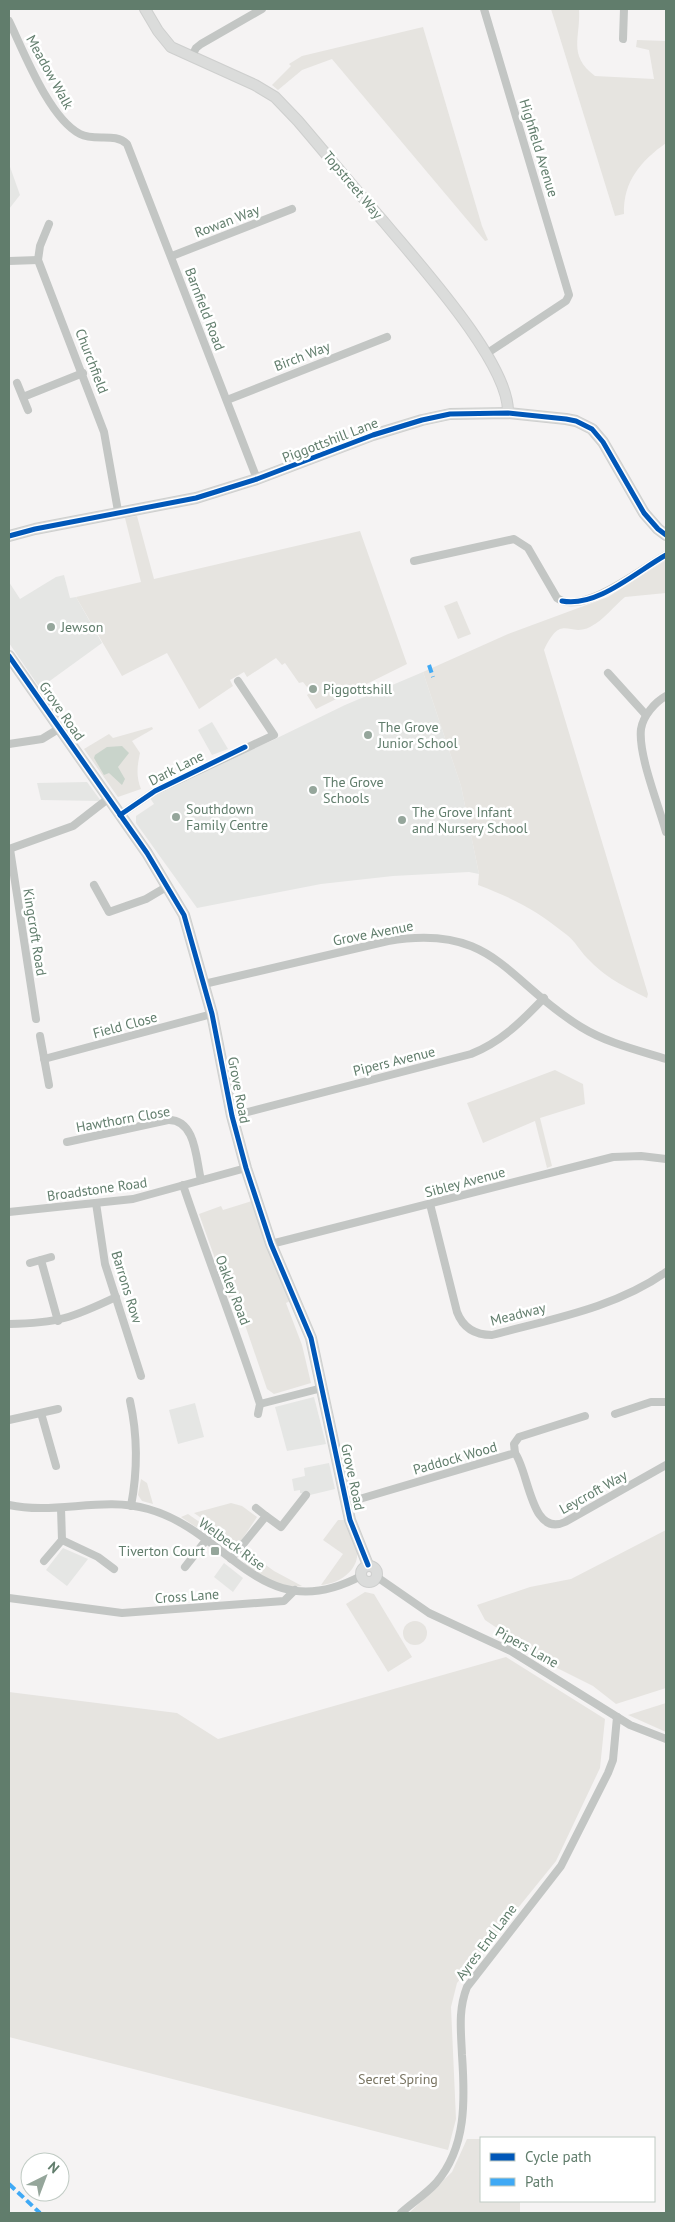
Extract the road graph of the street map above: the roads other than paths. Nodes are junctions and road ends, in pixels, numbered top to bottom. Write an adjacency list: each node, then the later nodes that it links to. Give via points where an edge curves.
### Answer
1 (145, 9): 7 (street, Topstreet Way, via 165,41)
2 (262, 9): 7 (street, via 201,44)
3 (484, 9): 15 (street, Highfield Avenue, via 569,295 566,301)
4 (624, 9): 6 (street)
5 (9, 21): 8 (street, Meadow Walk, via 50,102 65,123 81,135 120,139)
6 (623, 39)
7 (192, 56): 15 (street, Topstreet Way, via 255,85 286,108 443,291)
8 (130, 148): 11 (street, Barnfield Road)
9 (292, 209): 11 (street, Rowan Way)
10 (49, 224): 12 (street)
11 (172, 256): 19 (street, Barnfield Road)
12 (38, 260): 13 (street); 16 (street, Churchfield)
13 (9, 261)
14 (387, 337): 19 (street, Birch Way)
15 (486, 354): 21 (street, Topstreet Way, via 502,381 509,401)
16 (83, 373): 18 (street); 23 (street, Churchfield, via 104,432)
17 (17, 383): 18 (street)
18 (23, 397): 20 (street)
19 (227, 400): 22 (street, Barnfield Road)
20 (28, 410)
21 (508, 413): 22 (street, Piggottshill Lane, via 450,414 422,420); 24 (street, Piggottshill Lane, via 571,420 592,429 603,442 644,513)
22 (257, 479): 23 (street, Piggottshill Lane, via 196,498)
23 (118, 512): 25 (street, Piggottshill Lane)
24 (666, 535)
25 (9, 536)
26 (666, 556): 27 (street, via 605,592 571,603 557,598 528,548 514,539)
27 (414, 561)
28 (9, 656): 33 (street, Grove Road)
29 (608, 673): 32 (street)
30 (238, 681): 36 (street, Dark Lane, via 274,735 154,790)
31 (666, 696): 32 (street)
32 (646, 715): 37 (street, via 641,728 641,746)
33 (60, 728): 34 (street, via 42,739); 35 (street, Grove Road)
34 (9, 744)
35 (109, 798): 36 (street, Grove Road); 38 (street, via 73,826)
36 (120, 815): 40 (street, Grove Road)
37 (666, 832)
38 (9, 849): 44 (street, Kingcroft Road)
39 (94, 885): 40 (street, via 109,912 146,899)
40 (168, 886): 41 (street, Grove Road, via 184,915)
41 (204, 984): 42 (street, Grove Avenue, via 418,936 454,940 484,951); 43 (street, Grove Road)
42 (544, 998): 47 (street, Grove Avenue, via 573,1022 604,1039); 49 (street, Pipers Avenue, via 502,1039 471,1054)
43 (212, 1014): 46 (street, Field Close); 49 (street, Grove Road)
44 (36, 1019)
45 (40, 1036): 46 (street)
46 (44, 1059): 48 (street)
47 (666, 1059)
48 (49, 1085)
49 (232, 1116): 52 (street, Grove Road)
50 (67, 1142): 53 (street, Hawthorn Close, via 168,1120 179,1121 189,1131)
51 (666, 1159): 56 (street, Sibley Avenue, via 613,1157)
52 (246, 1168): 53 (street, Broadstone Road); 58 (street, Grove Road)
53 (201, 1180): 54 (street, Broadstone Road)
54 (183, 1185): 55 (street, Broadstone Road, via 133,1199); 70 (street, Oakley Road)
55 (96, 1204): 57 (street, Broadstone Road); 63 (street, Barrons Row, via 105,1264)
56 (430, 1204): 58 (street, Sibley Avenue); 62 (street, Meadway, via 457,1312 466,1326 478,1333 492,1335 595,1307 624,1296)
57 (9, 1212)
58 (271, 1244): 67 (street, Grove Road, via 311,1338)
59 (51, 1258): 60 (street)
60 (41, 1260): 61 (street); 64 (street)
61 (30, 1263)
62 (666, 1272)
63 (116, 1297): 64 (street, via 75,1317); 66 (street, Barrons Row)
64 (58, 1321): 65 (street)
65 (9, 1324)
66 (141, 1376)
67 (322, 1388): 70 (street); 81 (street, Grove Road)
68 (130, 1401): 83 (street, via 138,1460)
69 (666, 1402): 74 (street, via 651,1402)
70 (260, 1404): 73 (street, Oakley Road)
71 (58, 1409): 72 (street)
72 (41, 1414): 76 (street); 79 (street)
73 (258, 1414)
74 (615, 1414)
75 (586, 1416): 77 (street, Paddock Wood, via 519,1437 514,1444)
76 (9, 1420)
77 (515, 1453): 78 (street, Leycroft Way, via 522,1464 537,1514 554,1525 565,1522); 81 (street, Paddock Wood)
78 (666, 1465)
79 (56, 1466)
80 (306, 1495): 86 (street, via 281,1527)
81 (346, 1503): 91 (street, Grove Road)
82 (9, 1505): 84 (street, Welbeck Rise, via 32,1509)
83 (132, 1506): 84 (street, Welbeck Rise); 87 (street, Welbeck Rise, via 162,1514)
84 (62, 1508): 88 (street)
85 (256, 1508): 86 (street)
86 (266, 1516): 89 (street)
87 (207, 1539): 89 (street, Welbeck Rise); 92 (street)
88 (62, 1540): 90 (street); 93 (street, via 98,1557)
89 (231, 1559): 96 (street, Welbeck Rise, via 258,1579)
90 (44, 1561)
91 (368, 1565): 94 (street, via 362,1569); 95 (street, Grove Road, via 376,1569)
92 (185, 1567)
93 (114, 1569)
94 (361, 1576): 95 (street, via 369,1582); 96 (street, Cross Lane, via 334,1588)
95 (377, 1577): 98 (street, Pipers Lane, via 429,1613 510,1651)
96 (295, 1590): 97 (street, Cross Lane, via 284,1601 122,1613)
97 (9, 1598)
98 (616, 1717): 99 (street, Pipers Lane); 100 (street, Ayres End Lane, via 608,1773 561,1866 467,1987 460,2019 464,2108 459,2142 436,2183)
99 (666, 1739)
100 (401, 2213)

